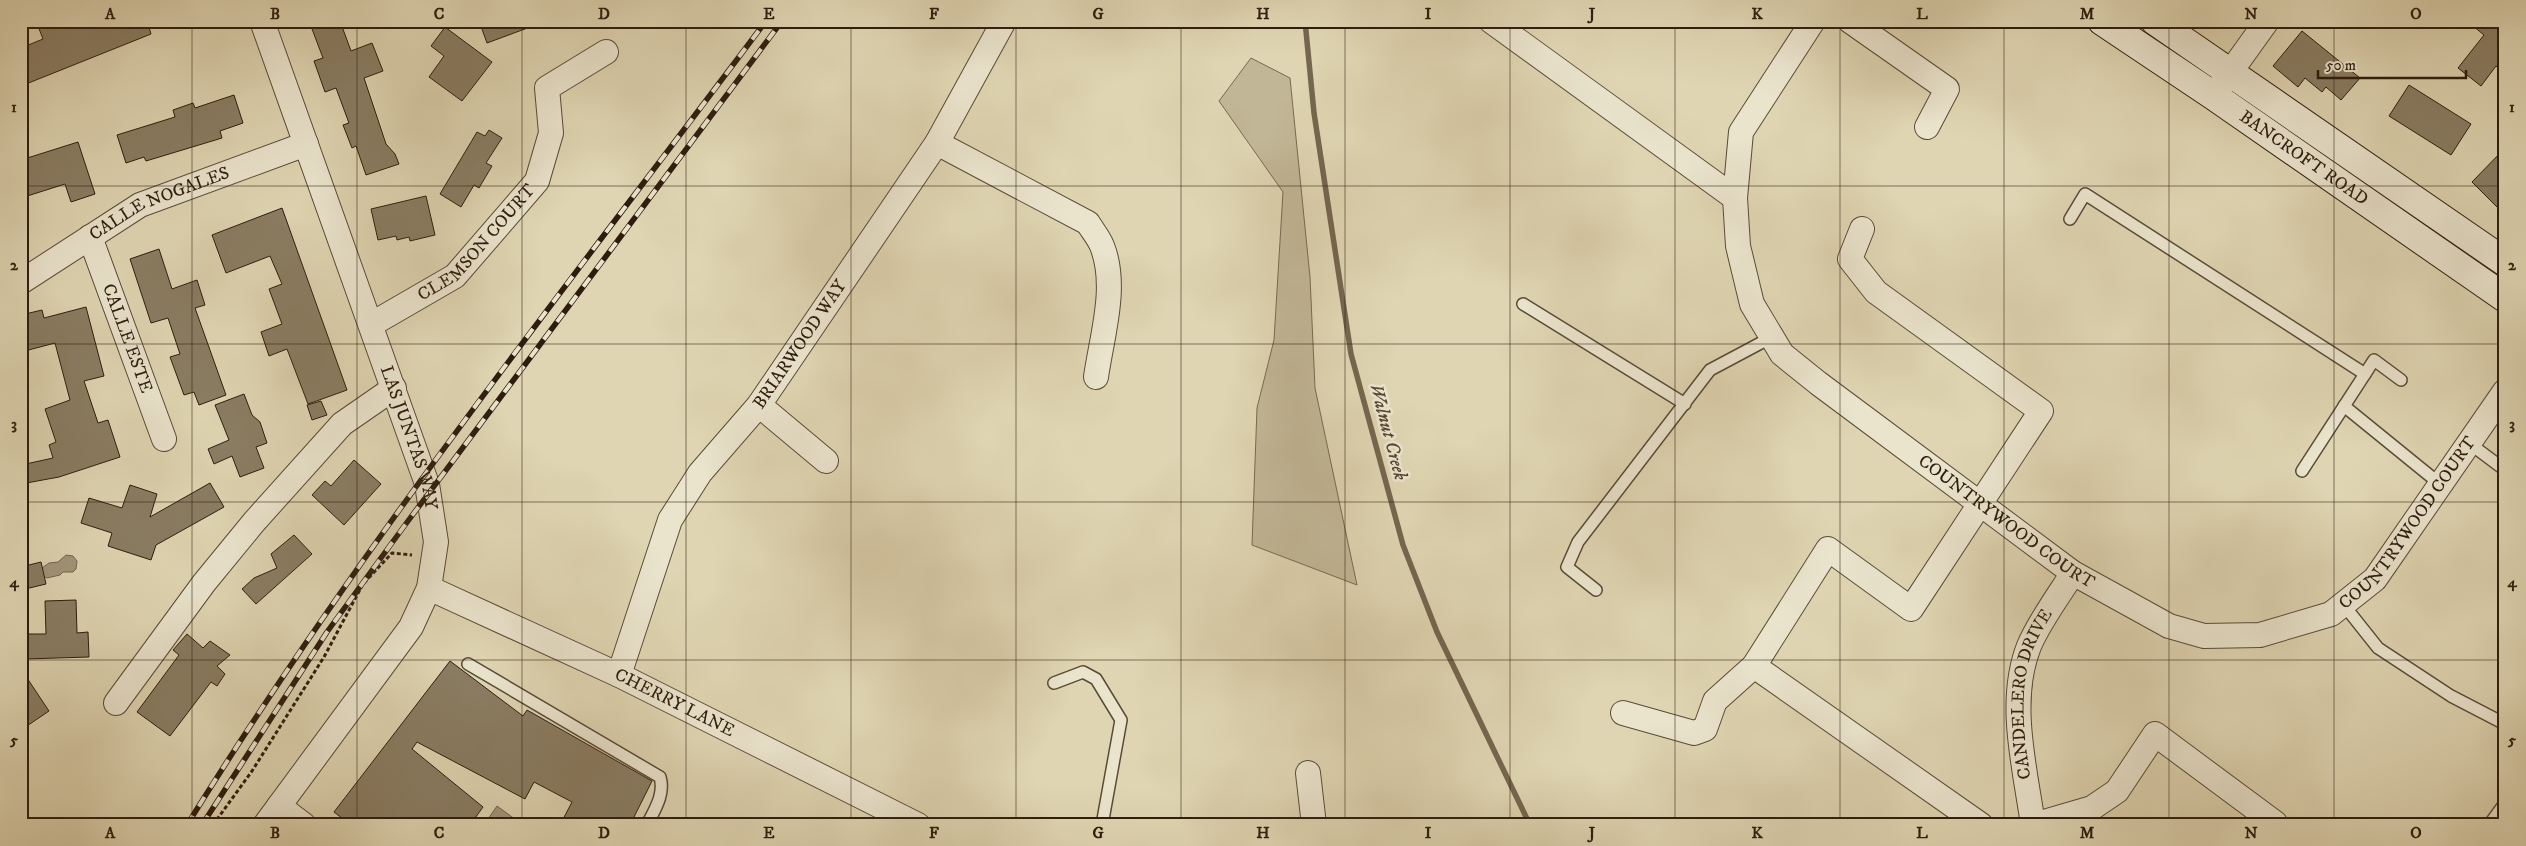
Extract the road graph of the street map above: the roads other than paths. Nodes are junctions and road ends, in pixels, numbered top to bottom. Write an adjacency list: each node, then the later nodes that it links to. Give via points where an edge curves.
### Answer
1 (262, 21): 14 (street, LAS JUNTAS WAY)
2 (1004, 21): 13 (street, BRIARWOOD WAY)
3 (1491, 21): 15 (street)
4 (1813, 21): 15 (street, COUNTRYWOOD COURT, via 1741,132)
5 (1850, 21): 12 (street, via 1946,89)
6 (2102, 21): 11 (street, BANCROFT ROAD)
7 (2155, 21): 10 (street, BANCROFT ROAD)
8 (2267, 21): 10 (street)
9 (606, 52): 23 (street, CLEMSON COURT, via 547,88 551,133 537,181 455,276)
10 (2232, 72): 11 (street); 19 (street, BANCROFT ROAD)
11 (2214, 96): 21 (street, BANCROFT ROAD)
12 (1927, 127)
13 (937, 143): 26 (street, via 1088,223 1102,244 1108,266 1109,288); 31 (street, BRIARWOOD WAY)
14 (306, 144): 18 (street, CALLE NOGALES, via 140,206); 23 (street, LAS JUNTAS WAY)
15 (1735, 198): 24 (street, COUNTRYWOOD COURT, via 1738,246 1752,304)
16 (2070, 219): 25 (lane, via 2085,194)
17 (1862, 229): 39 (street, via 1850,259 1876,292 2041,412)
18 (90, 237): 20 (street, CALLE NOGALES); 33 (street, CALLE ESTE)
19 (2505, 262)
20 (21, 282)
21 (2505, 298)
22 (1523, 304): 30 (lane)
23 (372, 324): 28 (street, LAS JUNTAS WAY)
24 (1772, 337): 30 (lane, via 1710,370); 39 (street, COUNTRYWOOD COURT, via 1782,354 1818,383)
25 (2365, 374): 27 (lane, via 2374,360); 32 (lane)
26 (1096, 377)
27 (2401, 380)
28 (394, 388): 41 (street, LAS JUNTAS WAY, via 427,484 436,542); 48 (street, via 342,424 254,522 204,583)
29 (2505, 390): 34 (street, COUNTRYWOOD COURT)
30 (1684, 404): 42 (lane, via 1578,542 1567,567)
31 (759, 405): 35 (street); 46 (street, BRIARWOOD WAY, via 700,473 670,520)
32 (2344, 406): 37 (lane); 38 (lane)
33 (164, 439)
34 (2469, 443): 36 (lane); 38 (street, COUNTRYWOOD COURT)
35 (826, 461)
36 (2505, 470)
37 (2302, 471)
38 (2440, 484): 43 (street, COUNTRYWOOD COURT, via 2375,579)
39 (1980, 504): 40 (street, COUNTRYWOOD COURT); 45 (street, via 1911,609 1828,549)
40 (2073, 573): 43 (street, COUNTRYWOOD COURT, via 2169,626 2204,636 2260,635 2331,614); 62 (street, CANDELERO DRIVE, via 2029,645 2022,671 2018,716)
41 (429, 588): 46 (street, CHERRY LANE); 53 (street, LAS JUNTAS WAY, via 411,627)
42 (1596, 590)
43 (2343, 604): 50 (lane, via 2378,648 2451,696)
44 (468, 664): 57 (lane, via 660,777 661,797)
45 (1754, 666): 49 (street, via 1715,701 1705,729 1694,734); 61 (street)
46 (619, 675): 58 (street, CHERRY LANE)
47 (1054, 683): 59 (lane, via 1083,672 1096,679 1121,720)
48 (116, 703)
49 (1623, 713)
50 (2505, 724)
51 (1308, 773): 60 (street)
52 (2505, 804): 63 (lane)
53 (279, 806): 55 (street, LAS JUNTAS WAY); 56 (street)
54 (2274, 823): 62 (street, via 2155,734 2117,792 2092,808)
55 (265, 825)
56 (304, 825)
57 (647, 825)
58 (918, 825)
59 (1102, 825)
60 (1314, 825)
61 (1981, 825)
62 (2033, 825)
63 (2489, 825)

